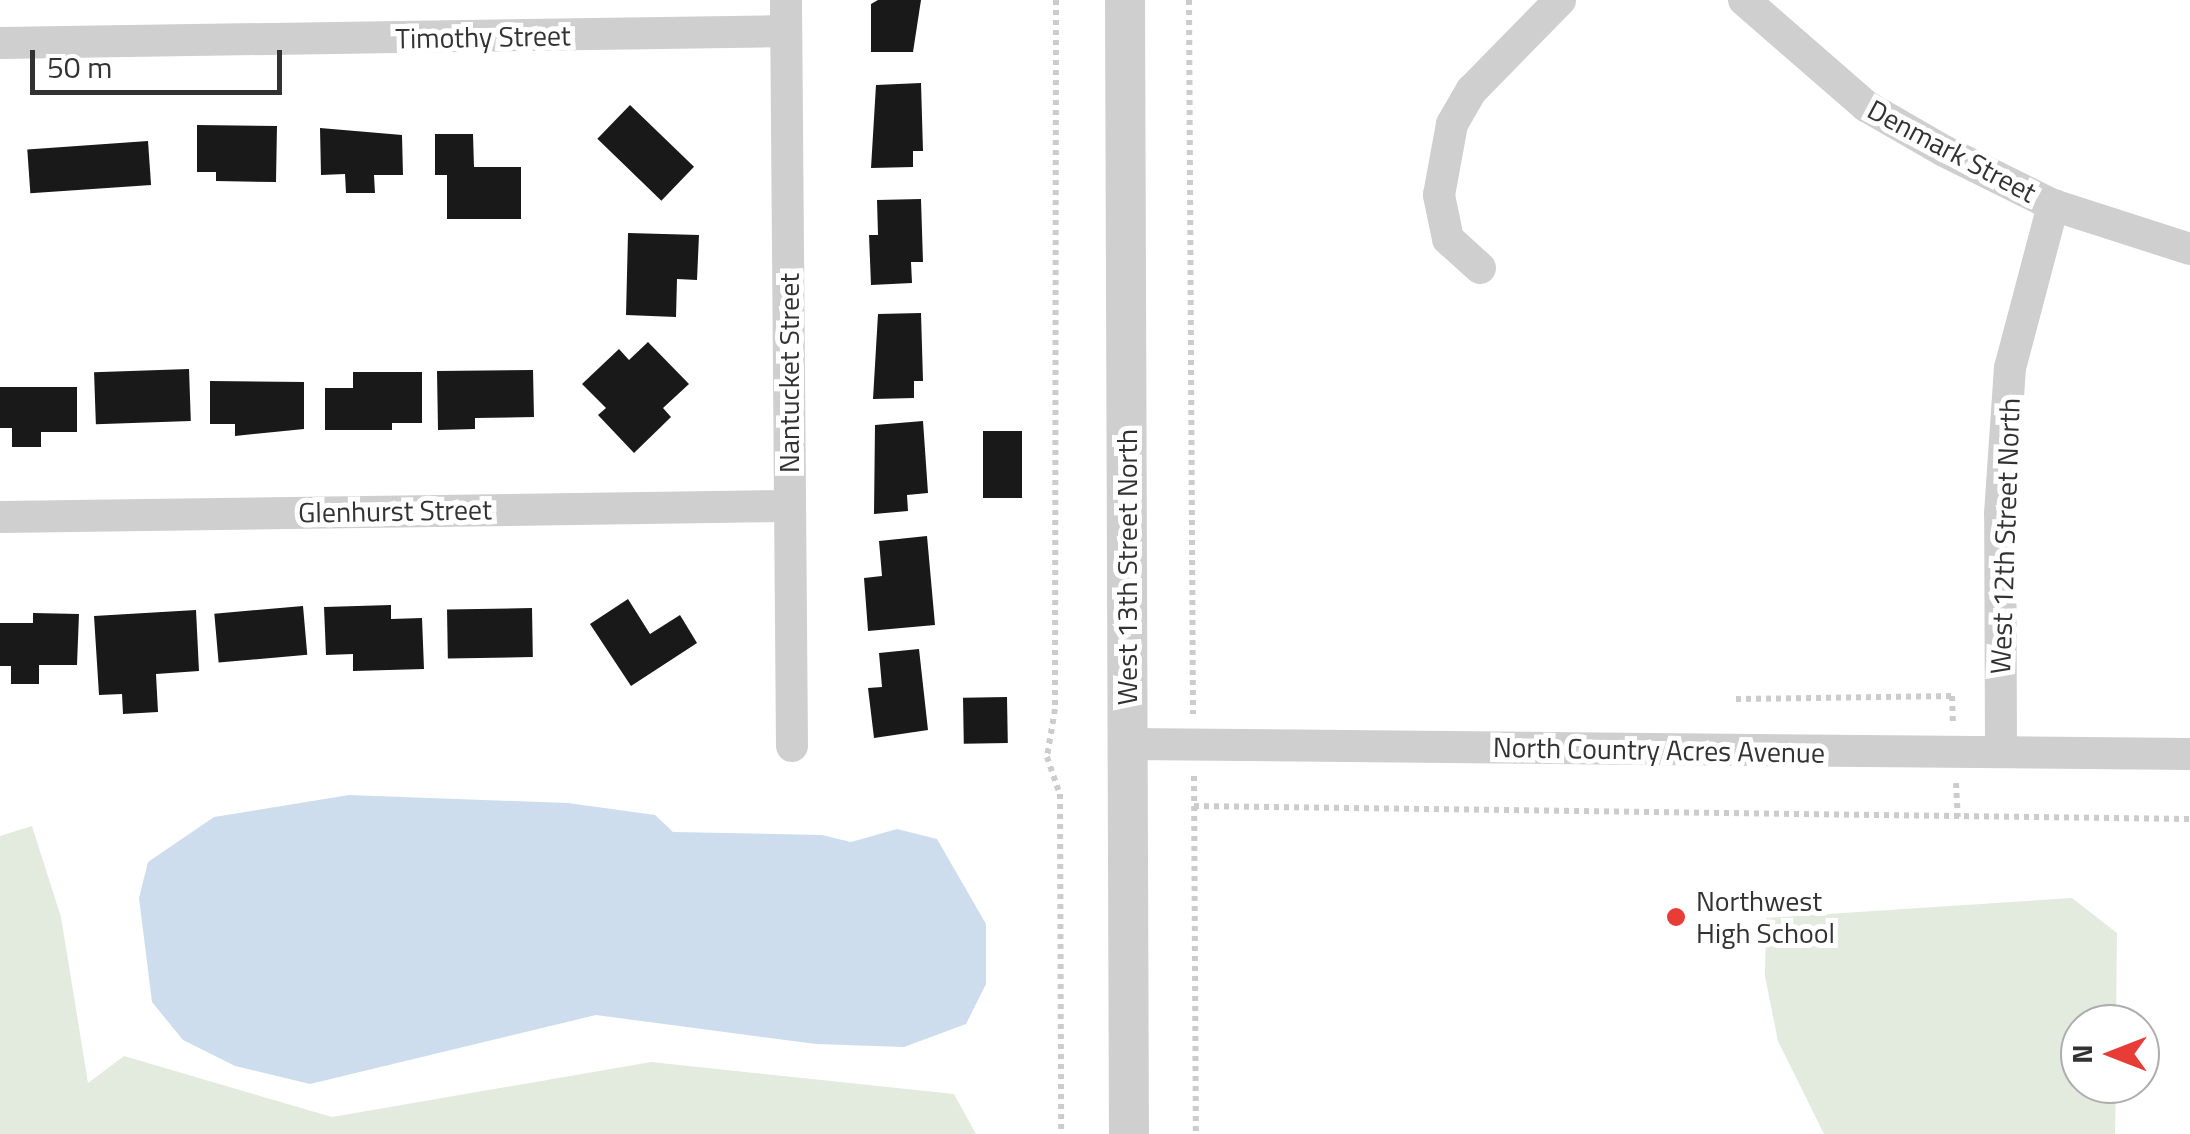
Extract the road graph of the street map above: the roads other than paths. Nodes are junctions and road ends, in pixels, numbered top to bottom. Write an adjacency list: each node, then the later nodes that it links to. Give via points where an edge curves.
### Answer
1 (1125, 0): 11 (street, West 13th Street North)
2 (1560, 0): 8 (street, via 1482,78 1452,124 1439,195 1448,239)
3 (1744, 0): 6 (street, Denmark Street, via 1866,106)
4 (786, 15): 5 (street, Timothy Street); 9 (street, Nantucket Street)
5 (0, 43)
6 (2053, 205): 7 (street, Denmark Street); 13 (street, West 12th Street North, via 2010,368 2000,514)
7 (2190, 249)
8 (1480, 268)
9 (790, 506): 10 (street, Glenhurst Street); 12 (street, Nantucket Street)
10 (0, 517)
11 (1128, 744): 13 (street, North Country Acres Avenue); 15 (street, West 13th Street North)
12 (792, 746)
13 (2001, 752): 14 (street, North Country Acres Avenue)
14 (2190, 754)
15 (1129, 1134)

